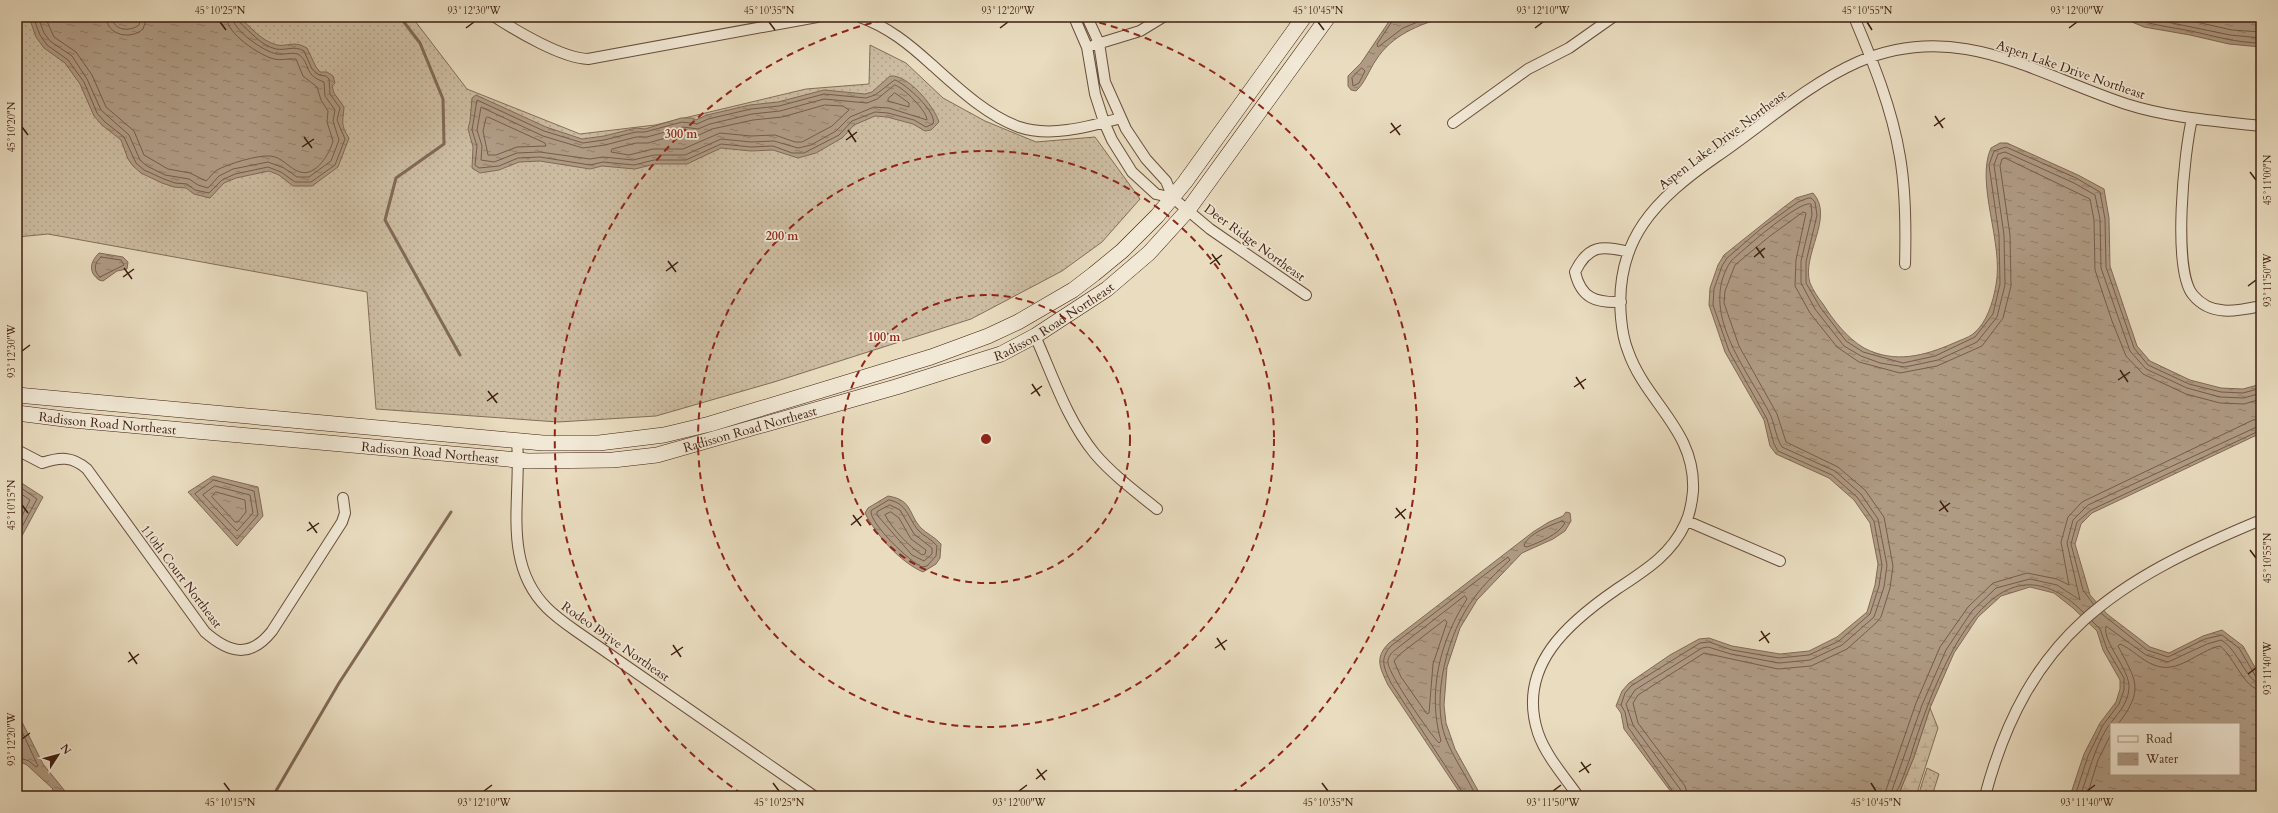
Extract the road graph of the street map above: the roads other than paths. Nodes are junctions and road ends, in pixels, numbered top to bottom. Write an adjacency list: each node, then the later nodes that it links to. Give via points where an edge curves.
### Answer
1 (495, 17): 2 (street, via 514,29 575,58 588,59)
2 (814, 17)
3 (860, 17): 16 (street, via 878,24 909,44 954,85 985,108 1020,127 1044,131 1071,129)
4 (1074, 17): 12 (street)
5 (1087, 17): 11 (street)
6 (1163, 17): 11 (street, via 1140,31)
7 (1304, 17): 19 (main road, Radisson Road Northeast)
8 (1328, 17): 20 (main road, Radisson Road Northeast)
9 (1613, 17): 17 (street, via 1569,48 1498,88)
10 (1854, 17): 13 (street)
11 (1099, 43): 12 (street); 14 (street, via 1105,82)
12 (1087, 47): 16 (street, via 1095,94)
13 (1870, 58): 15 (street, Aspen Lake Drive Northeast, via 1923,47 1972,49 2017,61 2129,105); 21 (street, Aspen Lake Drive Northeast, via 1842,70 1794,101 1682,182 1647,216); 22 (street, via 1892,117 1900,158 1905,212)
14 (1121, 118): 16 (street); 19 (street, via 1135,144 1166,181)
15 (2192, 119): 18 (street, Aspen Lake Drive Northeast); 25 (street, via 2182,188 2182,250 2187,285 2200,302 2218,310 2240,310)
16 (1104, 122): 19 (street, via 1132,172 1156,194)
17 (1453, 123)
18 (2261, 126)
19 (1173, 198): 20 (street, Deer Ridge Northeast); 29 (main road, Radisson Road Northeast, via 1122,251 1089,278 1048,305 988,336 930,357 758,410 664,435 599,443 542,444)
20 (1188, 210): 23 (street, Deer Ridge Northeast); 26 (main road, Radisson Road Northeast, via 1149,253 1107,289)
21 (1629, 252): 24 (street, Aspen Lake Drive Northeast, via 1621,283); 24 (street, via 1599,248 1582,257 1575,272 1584,294 1603,302)
22 (1905, 264)
23 (1306, 295)
24 (1621, 302): 35 (street, Aspen Lake Drive Northeast, via 1623,334 1628,352 1645,383 1675,427 1689,456 1693,487)
25 (2261, 306)
26 (1035, 336): 31 (main road, Radisson Road Northeast, via 1001,354 896,388 657,455 613,460); 33 (street, via 1070,415 1085,441 1111,470)
27 (17, 395): 29 (main road, Radisson Road Northeast)
28 (17, 413): 31 (main road, Radisson Road Northeast)
29 (517, 441): 31 (street, Rodeo Drive Northeast)
30 (17, 450): 32 (street, 110th Court Northeast, via 42,463 60,458 71,459 87,469 204,632 231,650 254,647 264,642 342,522 345,513)
31 (519, 460): 37 (street, Rodeo Drive Northeast, via 515,531 520,562 528,582 547,608 576,631)
32 (343, 498)
33 (1157, 509)
34 (2261, 520): 39 (street, via 2162,565 2112,596 2074,627 2040,669 2022,697 2001,745)
35 (1687, 521): 36 (street); 38 (street, Aspen Lake Drive Northeast, via 1669,550 1658,560 1563,632 1541,667 1535,684 1534,701 1538,733 1546,750)
36 (1780, 561)
37 (814, 796)
38 (1578, 796)
39 (1985, 796)

